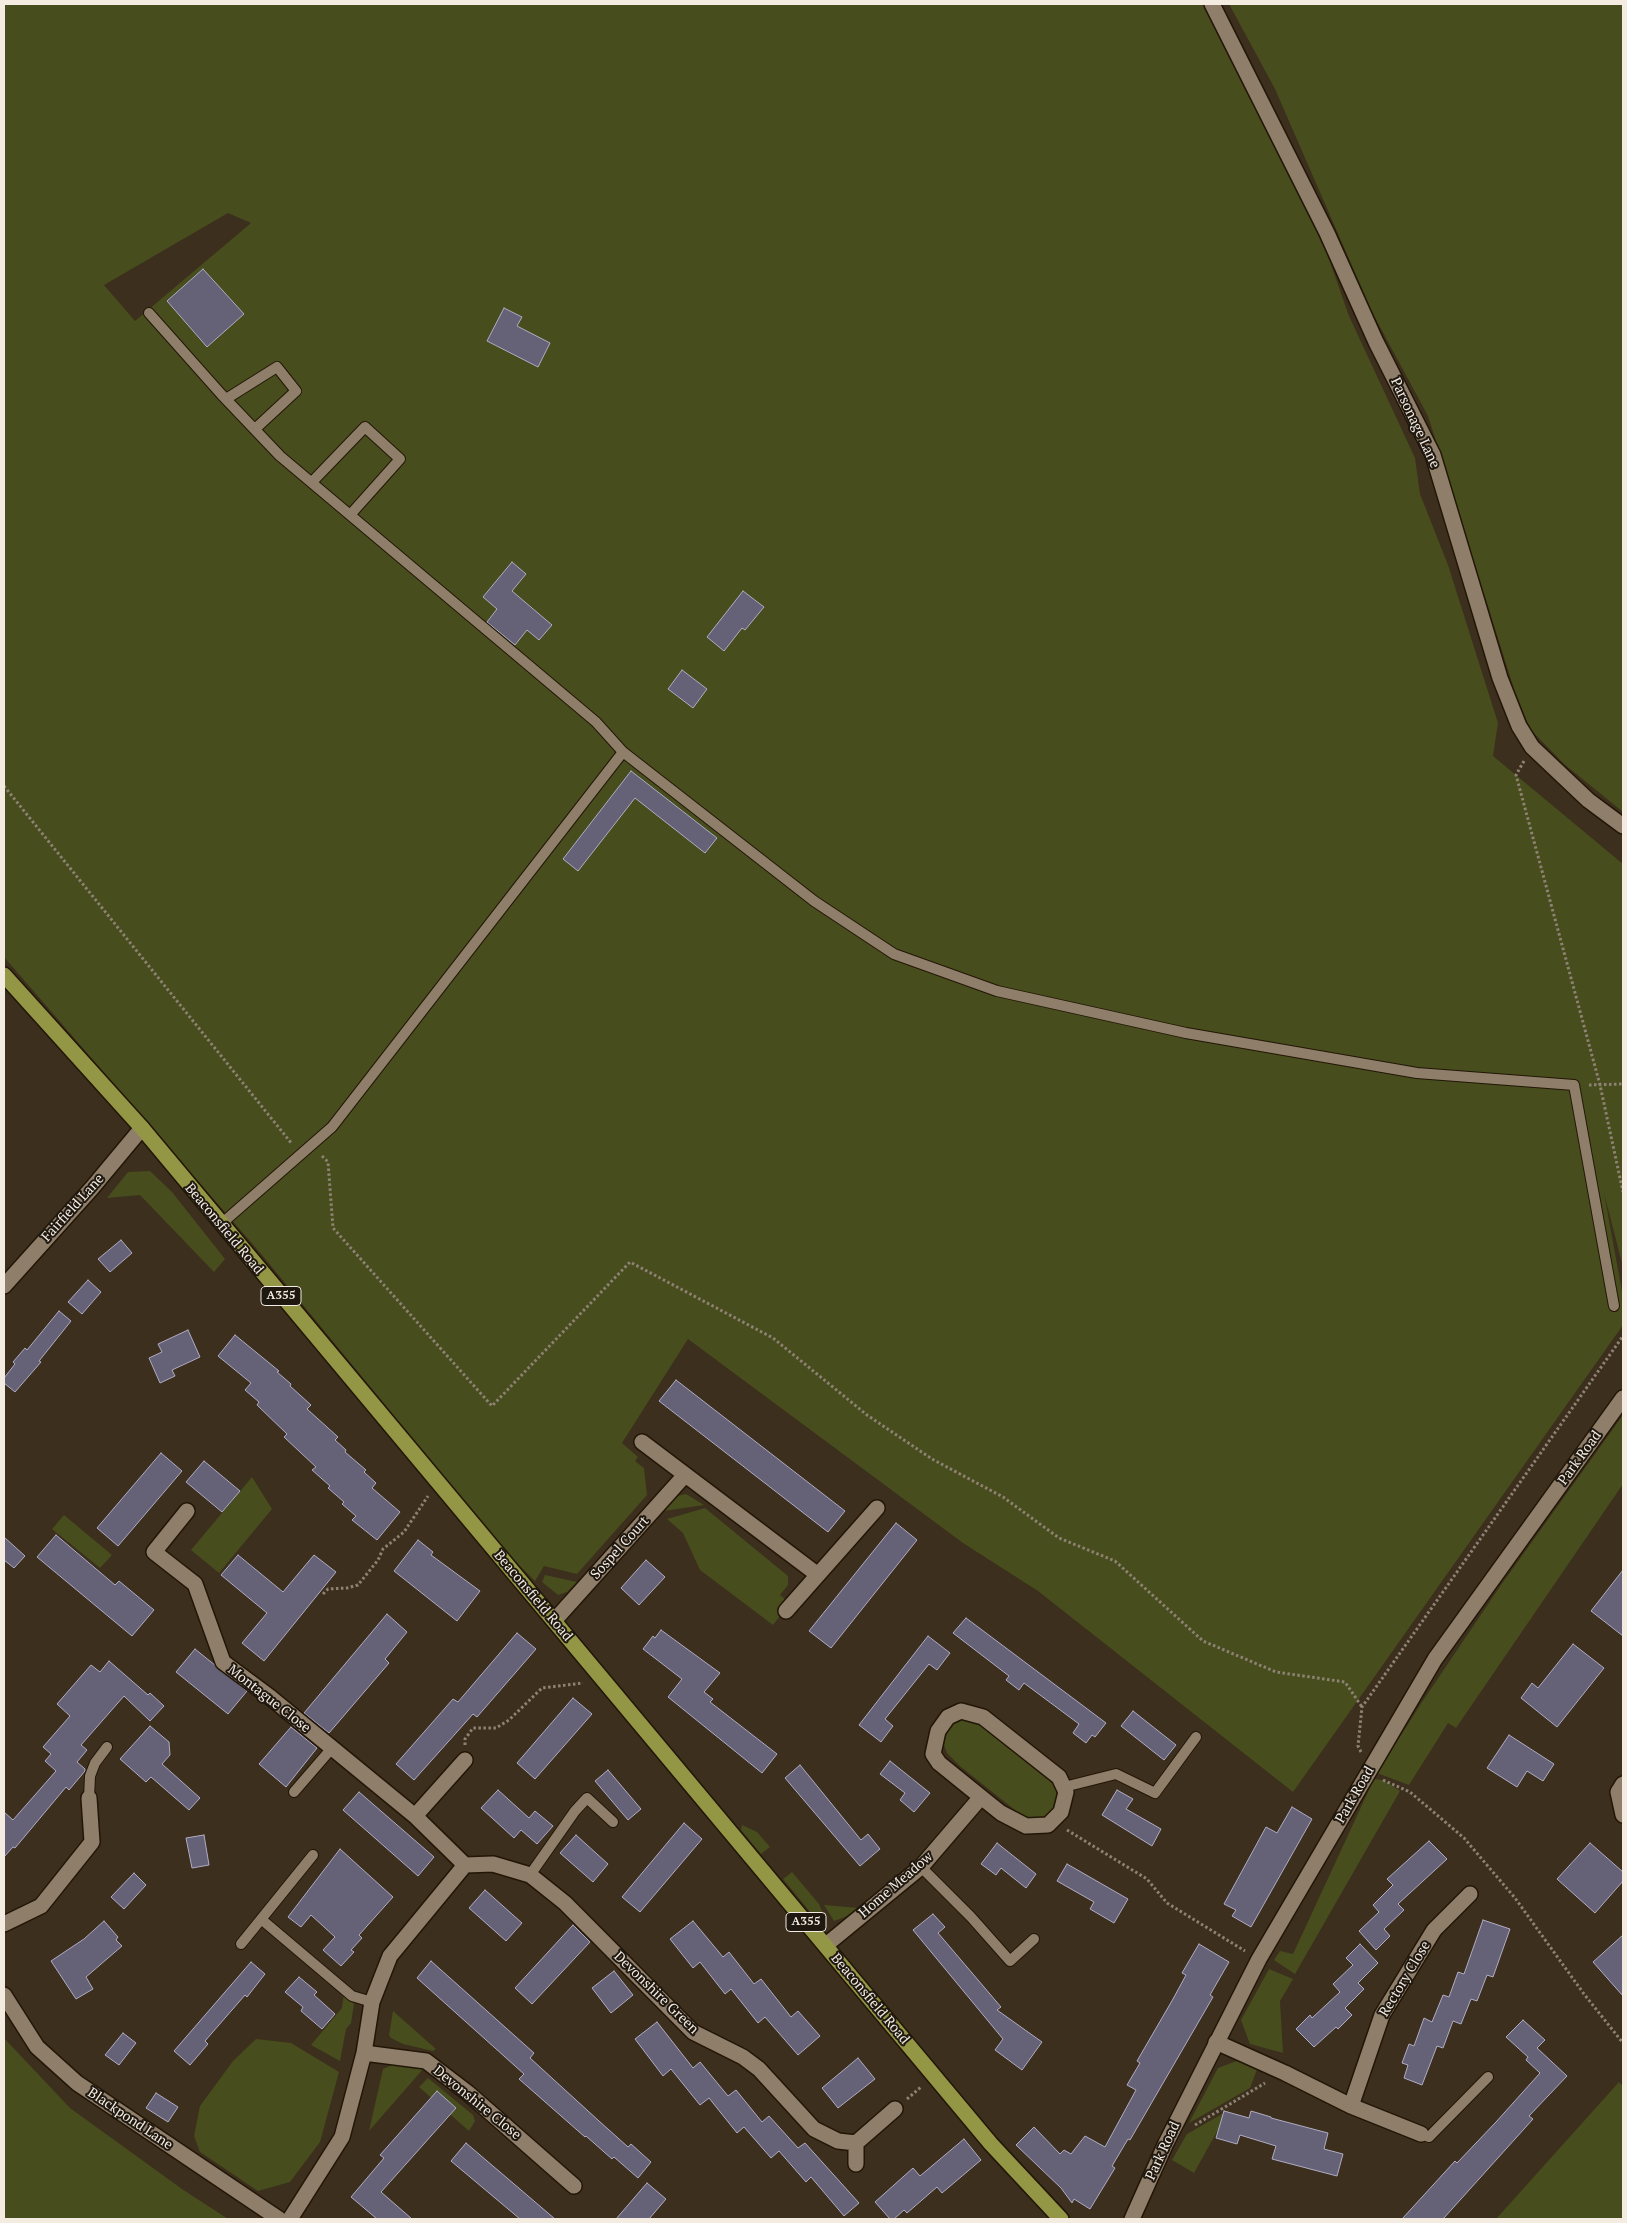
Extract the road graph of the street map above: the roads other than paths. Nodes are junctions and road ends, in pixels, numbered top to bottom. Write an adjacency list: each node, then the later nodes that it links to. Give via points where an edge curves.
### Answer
1 (1212, 4): 8 (street, Parsonage Lane, via 1327,233 1376,342 1433,456 1500,678 1518,726 1532,747 1588,800)
2 (149, 313): 3 (lane)
3 (226, 399): 4 (lane); 4 (lane, via 276,367 296,391)
4 (255, 429): 5 (lane, via 280,456)
5 (312, 482): 6 (lane); 6 (lane, via 365,426 400,459)
6 (350, 515): 7 (lane, via 596,722)
7 (623, 752): 11 (lane, via 332,1127); 13 (lane, via 814,900 894,954 997,991 1186,1033 1417,1073 1574,1085)
8 (1623, 826)
9 (4, 975): 10 (main road, Beaconsfield Road / A355)
10 (142, 1128): 11 (main road, Beaconsfield Road / A355); 12 (street, Fairfield Lane)
11 (220, 1225): 21 (main road, Beaconsfield Road / A355)
12 (4, 1286)
13 (1614, 1306)
14 (1623, 1398): 46 (street, Park Road, via 1436,1659 1258,1959)
15 (642, 1442): 16 (street)
16 (685, 1475): 19 (street); 21 (street, Sospel Court)
17 (876, 1508): 19 (street)
18 (187, 1510): 24 (street, Montague Close, via 154,1552 195,1584 223,1662)
19 (818, 1575): 20 (street)
20 (786, 1611)
21 (554, 1621): 43 (main road, Beaconsfield Road / A355)
22 (1196, 1737): 27 (lane, via 1155,1793 1116,1774)
23 (107, 1746): 30 (lane, via 90,1776)
24 (332, 1748): 28 (lane); 31 (street, Montague Close)
25 (465, 1760): 31 (street)
26 (1623, 1784): 32 (street, via 1618,1792)
27 (1064, 1787): 29 (street, via 1066,1792 1061,1812 1048,1825 1026,1826 1001,1813); 29 (street, via 1059,1777 983,1718 961,1711 948,1716 938,1731 933,1754)
28 (294, 1792)
29 (981, 1797): 36 (street, Home Meadow)
30 (89, 1798): 40 (street, via 92,1842 41,1906)
31 (415, 1816): 35 (street)
32 (1623, 1816)
33 (613, 1822): 37 (lane, via 587,1798)
34 (313, 1855): 39 (lane)
35 (465, 1865): 37 (street, Devonshire Green, via 493,1864); 45 (street, via 390,1956)
36 (921, 1867): 41 (lane, via 1010,1961); 43 (street, Home Meadow)
37 (530, 1876): 52 (street, Devonshire Green, via 565,1903 693,2032 759,2069 814,2129 838,2140)
38 (1470, 1894): 49 (street, Rectory Close, via 1434,1930 1382,2015)
39 (261, 1919): 42 (lane); 45 (lane, via 352,1996)
40 (4, 1924)
41 (1034, 1939)
42 (241, 1944)
43 (826, 1946): 57 (main road, Beaconsfield Road / A355, via 991,2144)
44 (4, 1995): 55 (street, Blackpond Lane, via 37,2047 77,2083)
45 (372, 2002): 47 (street)
46 (1216, 2042): 49 (street); 58 (street, Park Road)
47 (364, 2053): 54 (street, Devonshire Close, via 426,2061 468,2092); 56 (street, via 342,2137)
48 (1488, 2077): 51 (lane, via 1429,2137)
49 (1351, 2106): 51 (street)
50 (895, 2109): 52 (street)
51 (1421, 2134)
52 (856, 2143): 53 (street)
53 (856, 2164)
54 (574, 2186)
55 (279, 2219)
56 (290, 2219)
57 (1061, 2219)
58 (1132, 2219)

